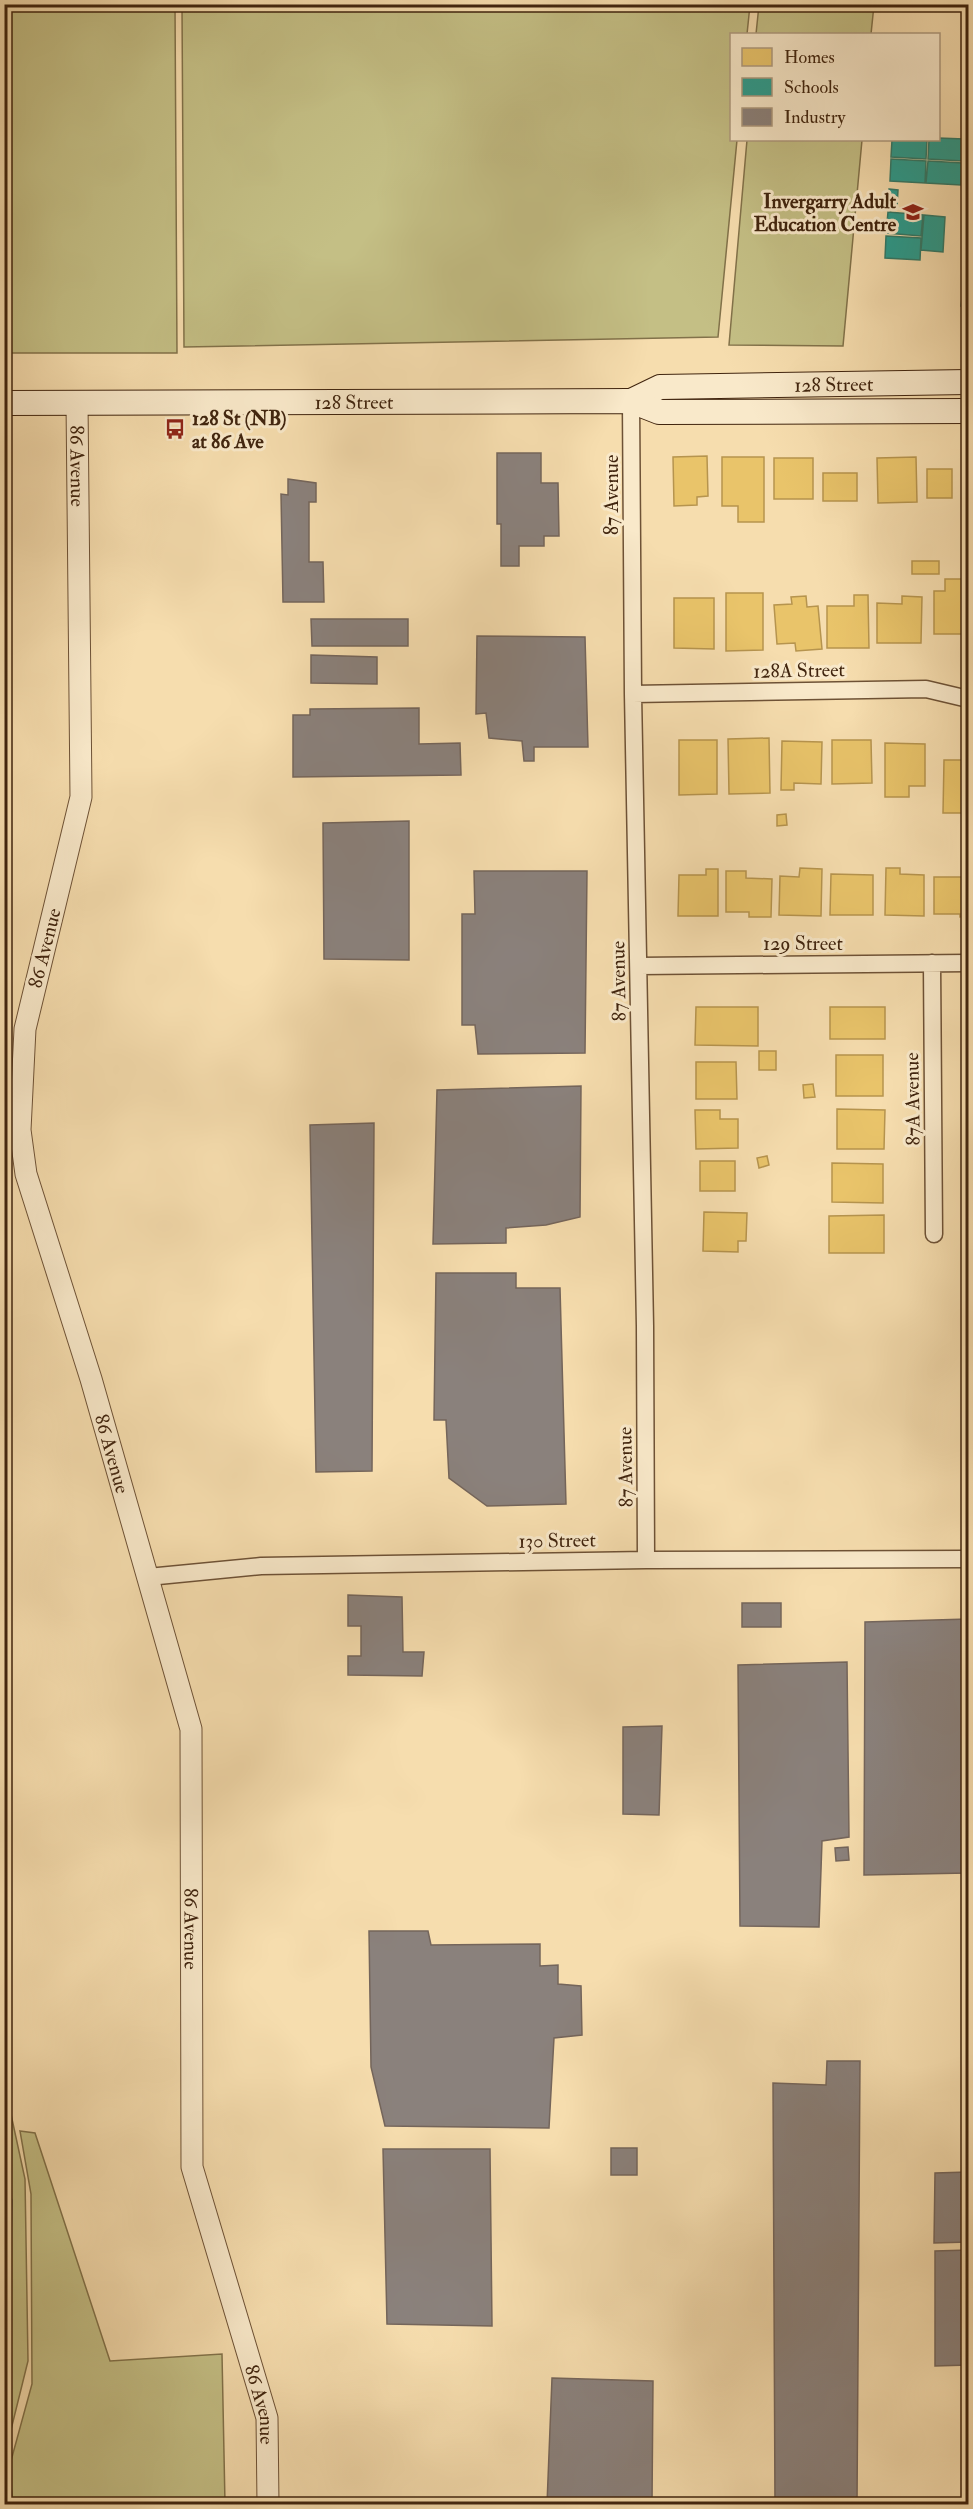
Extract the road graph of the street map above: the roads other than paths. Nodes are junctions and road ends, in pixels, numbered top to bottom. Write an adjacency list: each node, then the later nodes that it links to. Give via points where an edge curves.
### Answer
1 (969, 382): 2 (main road, 128 Street, via 660,387)
2 (631, 401): 3 (main road, 128 Street); 5 (main road, 128 Street, via 659,412); 6 (street, 87 Avenue)
3 (77, 402): 4 (main road, 128 Street); 14 (street, 86 Avenue, via 81,797 25,1029 20,1130 26,1174 91,1378)
4 (4, 403)
5 (969, 411)
6 (633, 694): 7 (street, 128A Street, via 926,689); 10 (street, 87 Avenue)
7 (964, 698)
8 (932, 963): 9 (street, 129 Street); 10 (street, 129 Street); 11 (street, 87A Avenue)
9 (969, 963)
10 (639, 966): 13 (street, 87 Avenue)
11 (934, 1234)
12 (969, 1559): 13 (street, 130 Street)
13 (646, 1560): 14 (street, 130 Street, via 261,1566)
14 (148, 1577): 15 (street, 86 Avenue, via 191,1729 192,2168 267,2418)
15 (268, 2505)

